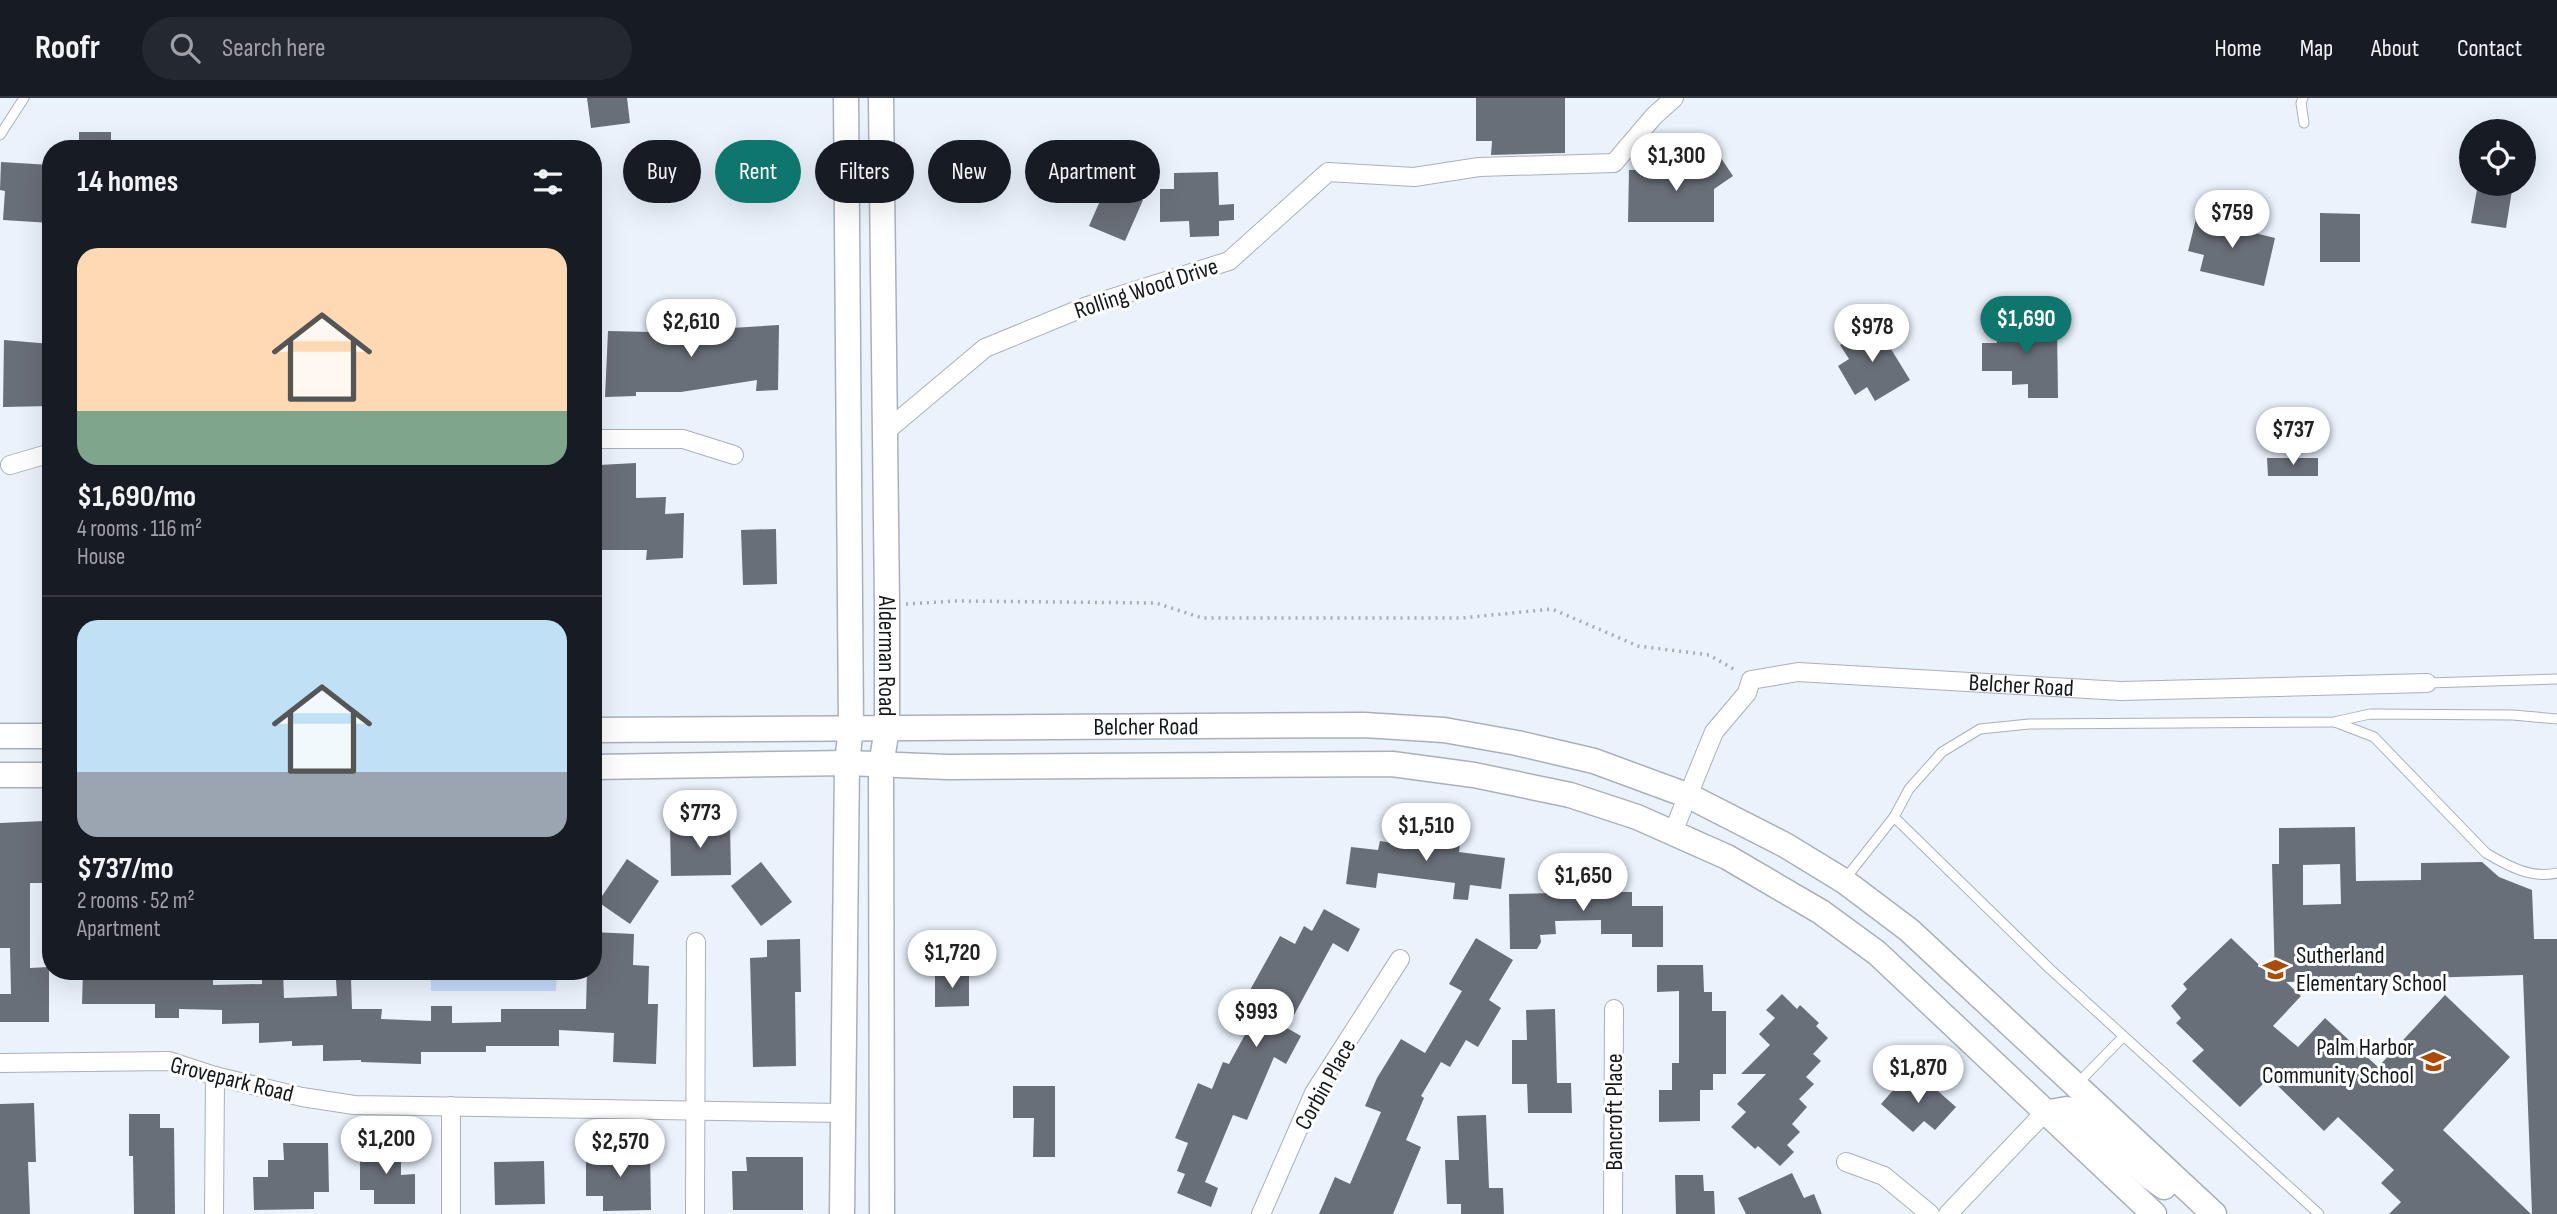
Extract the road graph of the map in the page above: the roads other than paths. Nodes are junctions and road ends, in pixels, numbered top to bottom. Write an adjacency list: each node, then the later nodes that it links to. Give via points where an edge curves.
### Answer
1 (24, 98): 7 (lane)
2 (846, 98): 17 (main road, Alderman Road)
3 (881, 98): 8 (main road, Alderman Road)
4 (1674, 98): 8 (street, Rolling Wood Drive, via 1614,163 1479,167 1414,177 1328,172 1229,261 1087,306 985,348)
5 (2303, 98): 6 (lane)
6 (2304, 123)
7 (0, 135)
8 (885, 432): 18 (main road, Alderman Road)
9 (602, 439): 10 (street, via 683,439)
10 (734, 455)
11 (42, 456): 12 (street)
12 (10, 465)
13 (2557, 679): 14 (lane)
14 (2427, 682): 27 (street, Belcher Road, via 2121,691 1798,672 1751,680 1747,693 1714,732)
15 (2557, 719): 16 (lane, via 2370,714)
16 (2334, 722): 28 (lane, via 2029,724 1980,729 1942,752 1909,789); 30 (lane, via 2374,737 2486,853 2531,874)
17 (851, 727): 18 (main road, Belcher Road); 19 (main road, Belcher Road); 22 (main road, Alderman Road)
18 (887, 729): 23 (main road, Alderman Road); 27 (main road, Belcher Road, via 1364,724 1444,730 1594,761)
19 (602, 730)
20 (0, 736): 21 (main road)
21 (42, 736)
22 (847, 763): 23 (main road, Belcher Road); 24 (main road, Belcher Road); 42 (main road, Alderman Road)
23 (881, 765): 29 (main road, Belcher Road, via 1392,764 1570,795); 49 (main road, Alderman Road)
24 (602, 767)
25 (0, 775): 26 (main road)
26 (42, 775)
27 (1689, 796): 29 (street); 31 (main road, Belcher Road, via 1786,845)
28 (1894, 817): 31 (lane); 36 (lane)
29 (1673, 832): 32 (main road, Belcher Road, via 1727,857)
30 (2557, 873)
31 (1844, 881): 32 (main road); 39 (main road, Belcher Road, via 1909,930)
32 (1821, 912): 43 (main road, Belcher Road, via 1877,954)
33 (696, 943): 41 (street)
34 (1400, 959): 50 (street, Corbin Place, via 1314,1093)
35 (1614, 1009): 51 (street, Bancroft Place)
36 (2123, 1037): 39 (lane); 56 (lane)
37 (0, 1063): 38 (street, Grovepark Road, via 169,1061)
38 (215, 1076): 40 (street, Grovepark Road, via 354,1105); 45 (street)
39 (2076, 1086): 55 (main road, Belcher Road)
40 (451, 1106): 41 (street, Grovepark Road); 46 (street)
41 (695, 1109): 42 (street, Grovepark Road); 47 (street)
42 (842, 1112): 48 (main road, Alderman Road)
43 (2044, 1112): 53 (street); 54 (main road, Belcher Road); 55 (main road, via 2067,1109 2078,1113 2150,1177 2182,1200)
44 (1846, 1162): 52 (street, via 1884,1176)
45 (214, 1214)
46 (451, 1214)
47 (695, 1214)
48 (842, 1214)
49 (881, 1214)
50 (1261, 1214)
51 (1613, 1214)
52 (1930, 1214)
53 (1948, 1214)
54 (2154, 1214)
55 (2214, 1214)
56 (2319, 1214)

